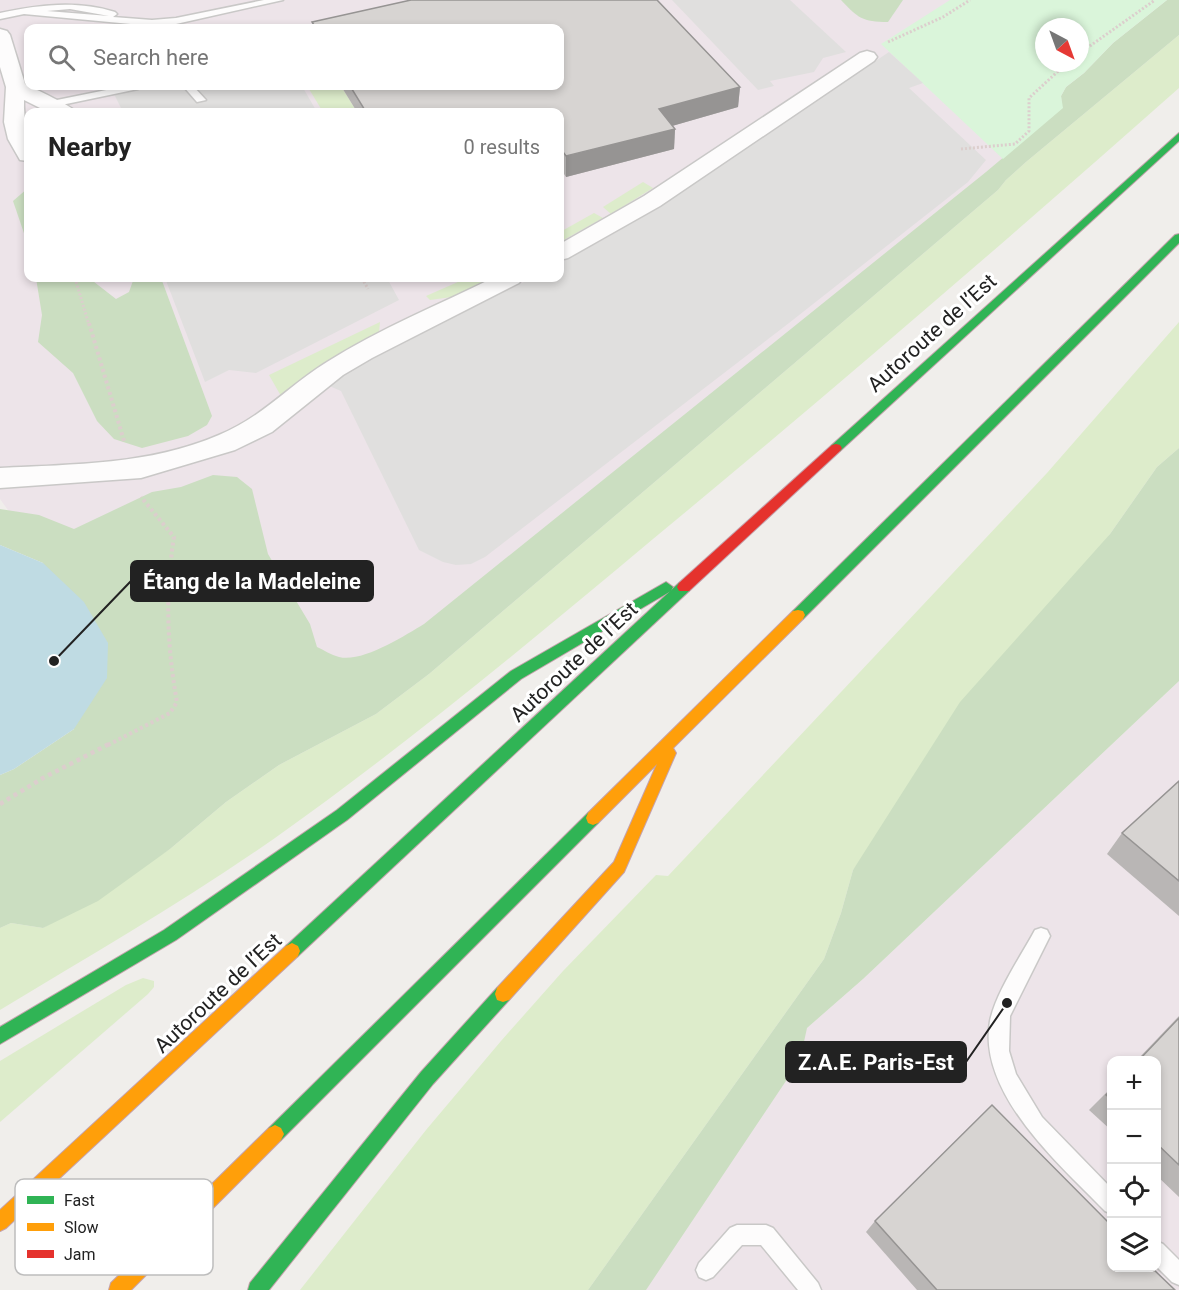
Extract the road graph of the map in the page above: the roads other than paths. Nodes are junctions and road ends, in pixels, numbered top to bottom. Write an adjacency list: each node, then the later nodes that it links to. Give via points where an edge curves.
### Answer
1 (278, 0): 6 (lane, via 176,21)
2 (104, 4): 3 (lane, via 64,4); 5 (lane); 6 (lane)
3 (21, 11): 4 (lane); 5 (lane)
4 (0, 16)
5 (92, 18): 6 (lane)
6 (129, 21)
7 (0, 35): 11 (street)
8 (867, 57): 18 (street, via 652,201)
9 (124, 90): 14 (lane)
10 (192, 90): 12 (lane)
11 (10, 100): 13 (street); 16 (street)
12 (201, 100)
13 (52, 108)
14 (61, 108)
15 (1179, 136): 21 (highway, Autoroute de l’Est)
16 (24, 148)
17 (1179, 237): 22 (highway)
18 (564, 251)
19 (503, 282): 20 (street, via 334,369 263,425 135,478)
20 (0, 478)
21 (719, 555): 24 (highway, via 516,675 332,822 170,935); 25 (highway, Autoroute de l’Est)
22 (676, 737): 26 (highway); 35 (highway, via 619,867 427,1078)
23 (1041, 936): 27 (lane, via 999,1021 1003,1067 1025,1113)
24 (0, 1036)
25 (46, 1179)
26 (213, 1196)
27 (1107, 1199)
28 (15, 1208): 29 (highway, Autoroute de l’Est)
29 (0, 1222)
30 (1161, 1256): 33 (lane)
31 (706, 1270): 36 (lane, via 737,1235 766,1235)
32 (133, 1275): 34 (highway)
33 (1179, 1275)
34 (118, 1290)
35 (257, 1290)
36 (811, 1290)

